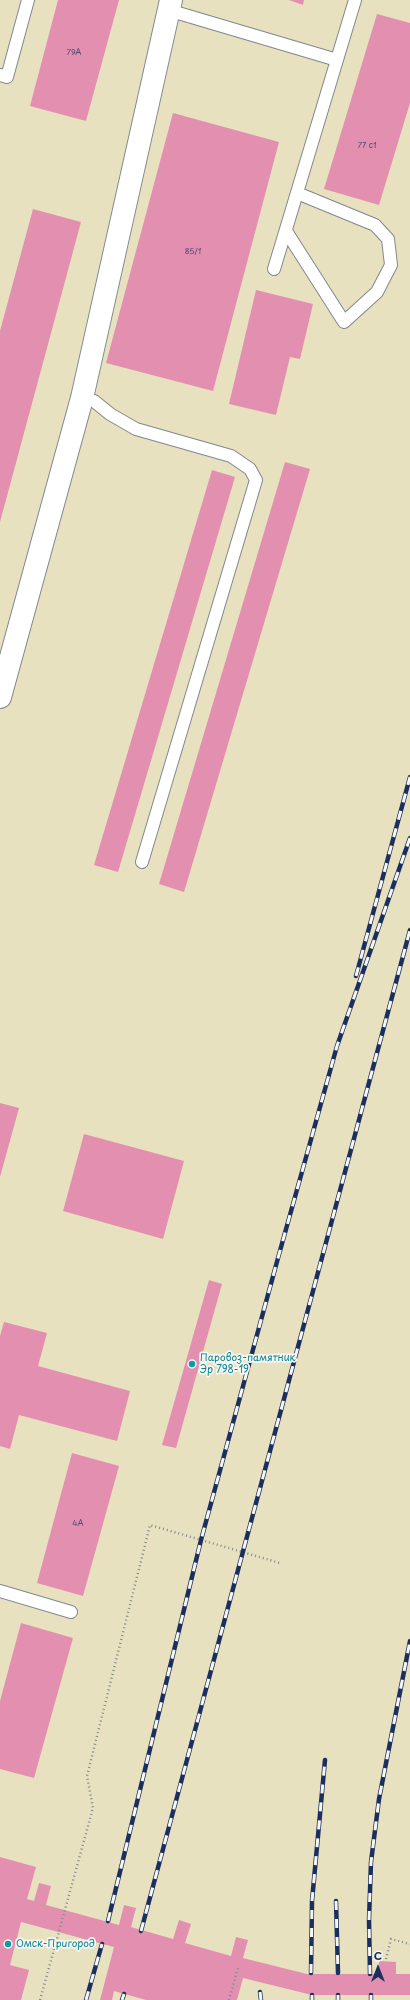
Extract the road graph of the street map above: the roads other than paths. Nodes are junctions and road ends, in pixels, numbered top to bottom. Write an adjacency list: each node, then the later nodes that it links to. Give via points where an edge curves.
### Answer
1 (28, 0): 5 (lane, via 7,77)
2 (355, 0): 4 (lane)
3 (170, 5): 4 (lane); 9 (street)
4 (337, 60): 6 (lane)
5 (0, 75)
6 (297, 193): 7 (lane); 7 (lane, via 375,225 388,239 391,265 377,292 344,322)
7 (286, 231): 8 (lane)
8 (274, 269)
9 (82, 398): 10 (street); 12 (lane, via 94,401 136,429 231,456 250,469 256,480)
10 (7, 647): 11 (street)
11 (0, 697)
12 (142, 862)
13 (0, 1591): 14 (lane)
14 (71, 1612)

